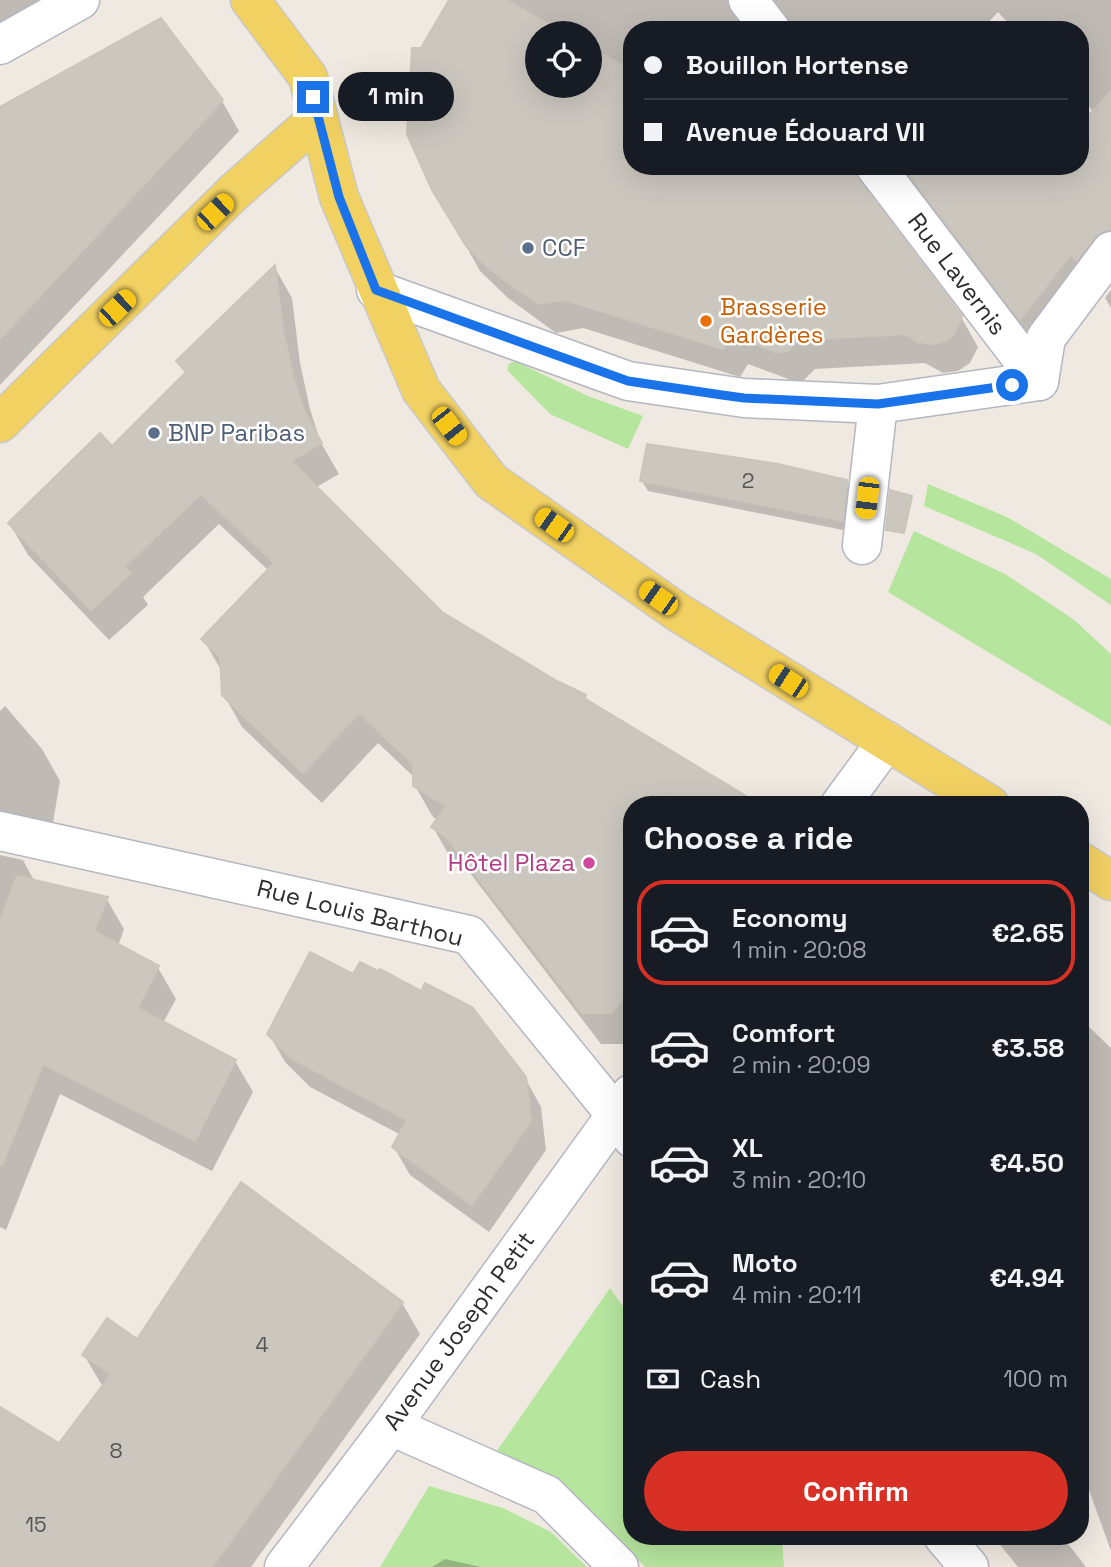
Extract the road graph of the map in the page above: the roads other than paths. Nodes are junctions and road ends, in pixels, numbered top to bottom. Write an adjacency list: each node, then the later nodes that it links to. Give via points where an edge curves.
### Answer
1 (80, 0): 5 (street)
2 (250, 0): 6 (main road, via 308,77)
3 (748, 0): 4 (street)
4 (764, 21)
5 (0, 45)
6 (318, 118): 9 (main road, via 339,197); 12 (main road, via 234,192)
7 (882, 175): 10 (street, Rue Lavernis)
8 (1111, 251): 10 (street, via 1046,338)
9 (376, 290): 11 (street, via 628,381 744,398); 14 (main road, via 421,390 491,481 679,613)
10 (1039, 381): 11 (street)
11 (878, 404): 13 (street)
12 (0, 423)
13 (862, 545)
14 (887, 741): 15 (street); 16 (main road)
15 (847, 796)
16 (976, 796)
17 (0, 831): 20 (street, Rue Louis Barthou, via 469,935)
18 (1089, 867): 19 (main road)
19 (1111, 881)
20 (623, 1112)
21 (623, 1119): 22 (street, Avenue Joseph Petit)
22 (391, 1426): 24 (street, Avenue Joseph Petit); 25 (street, via 547,1495)
23 (951, 1545): 26 (street)
24 (284, 1567)
25 (619, 1567)
26 (969, 1567)

